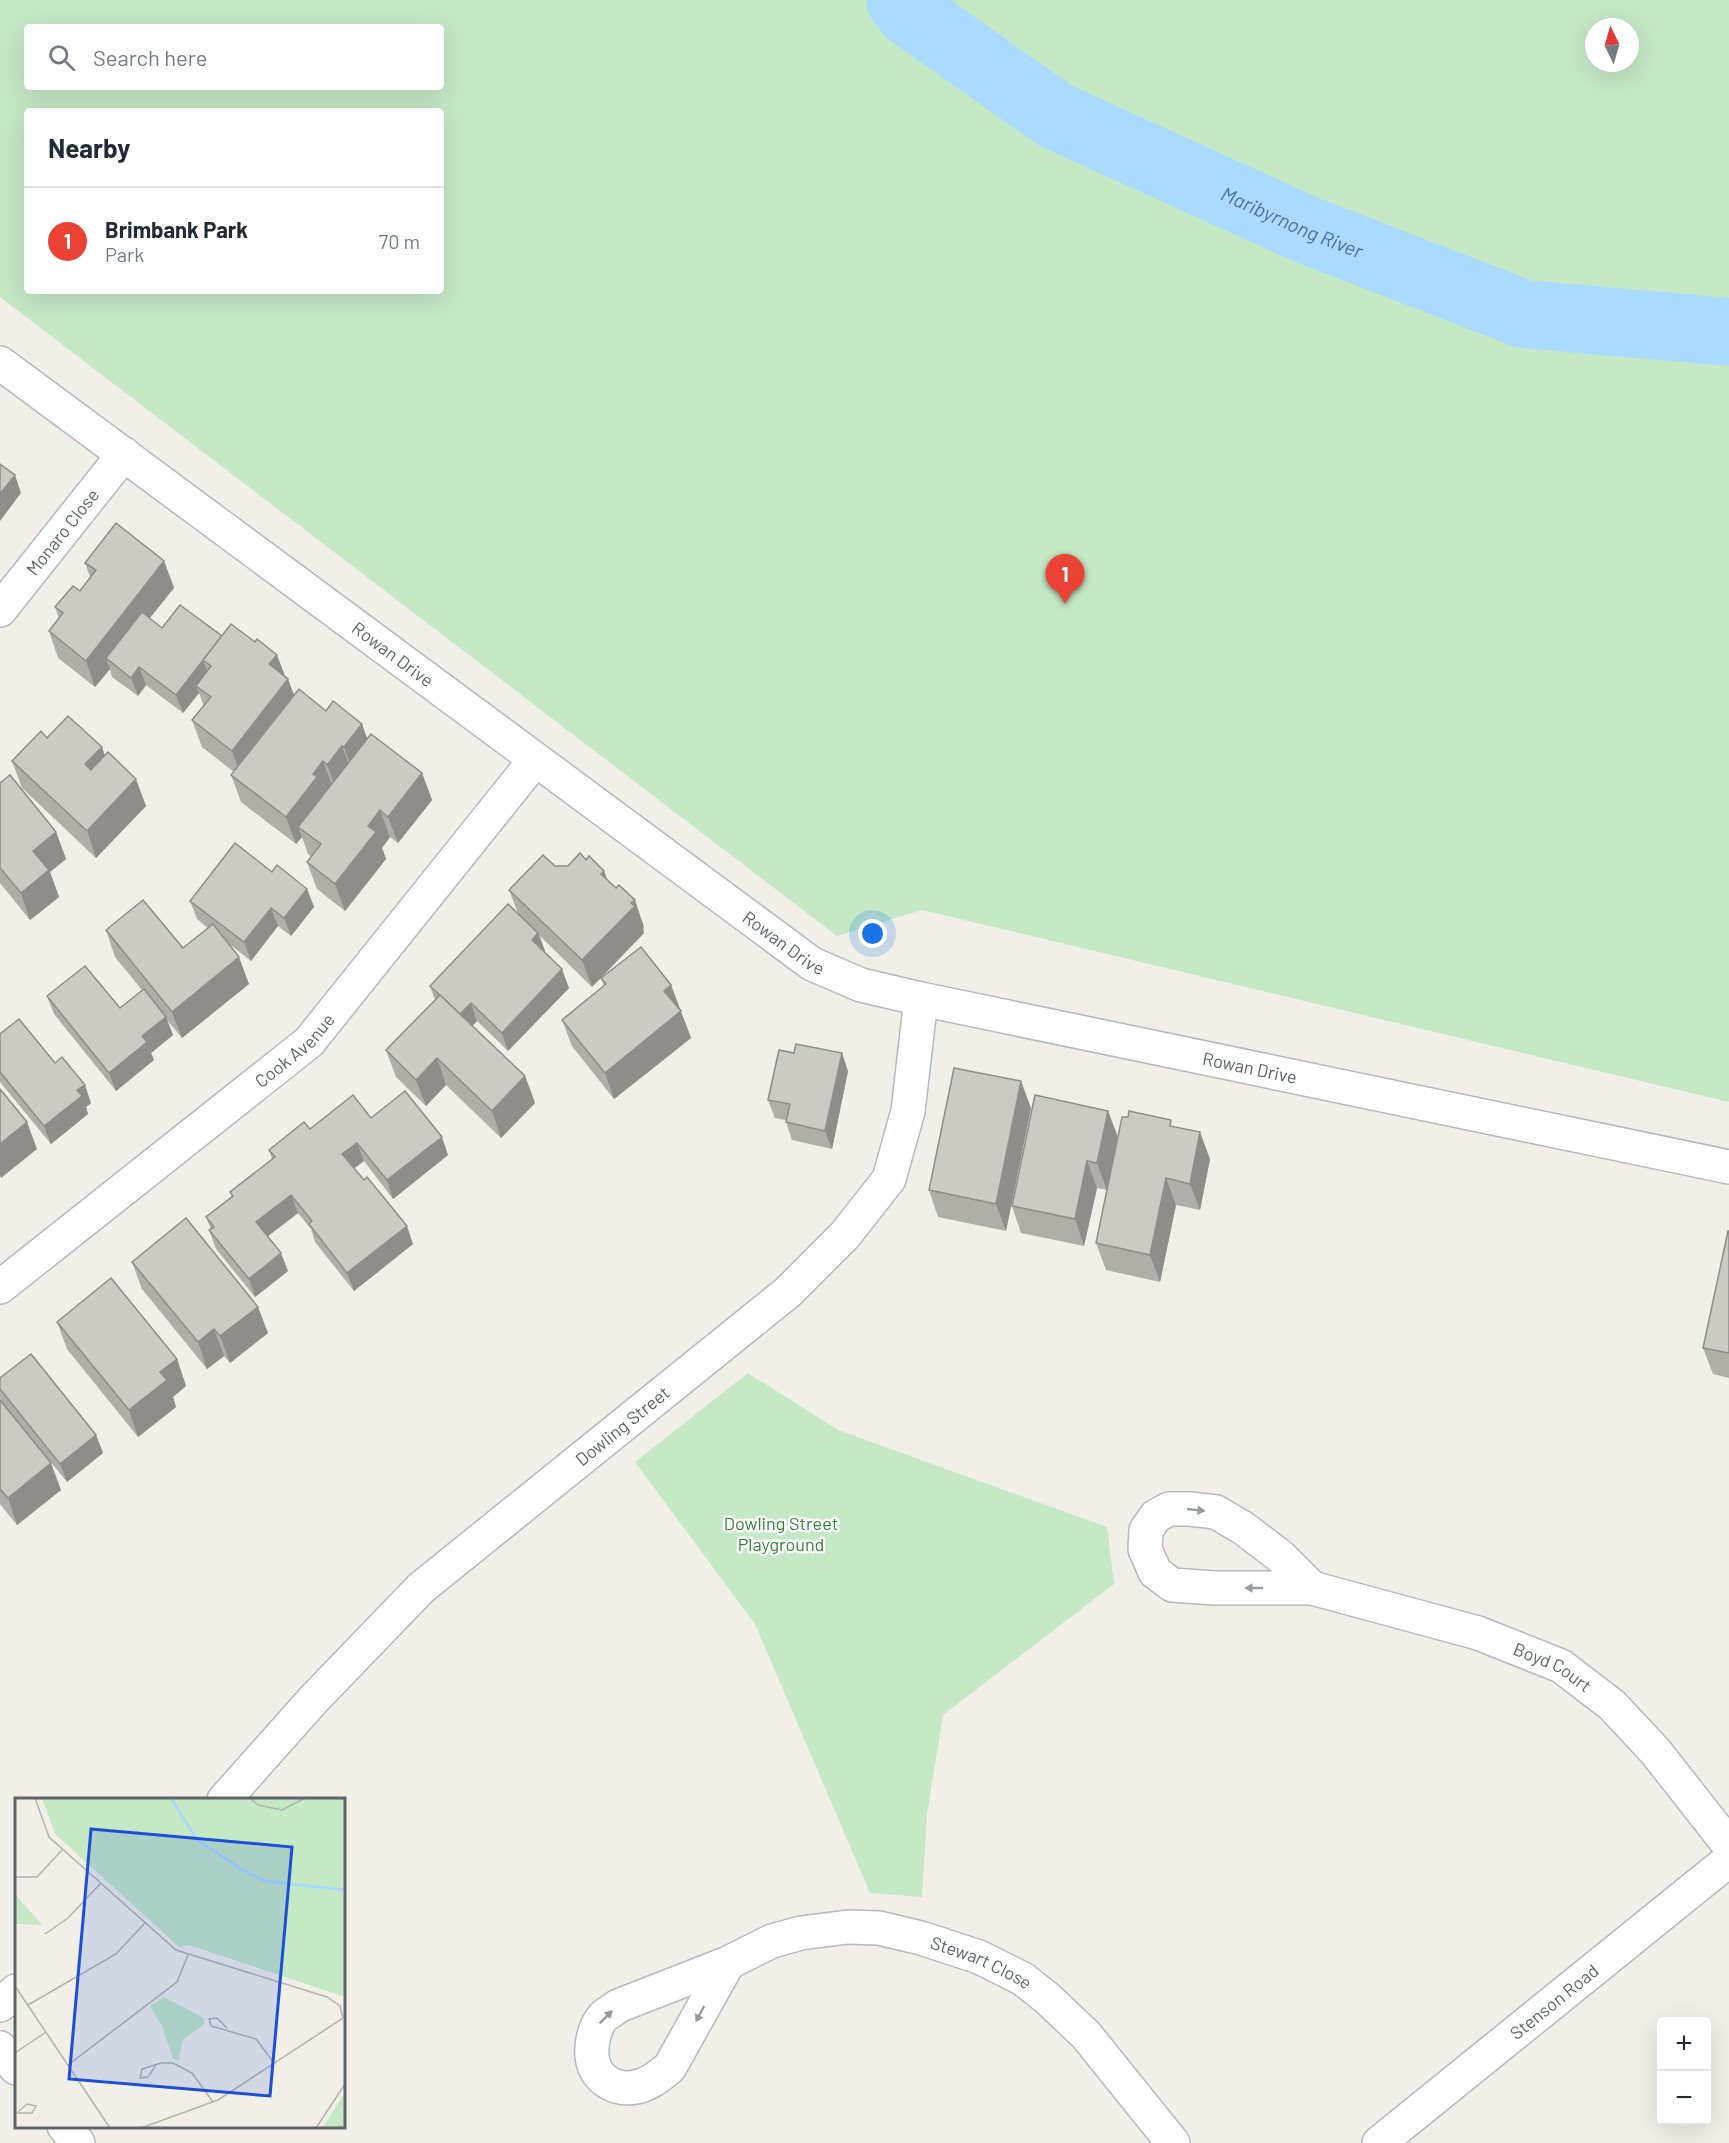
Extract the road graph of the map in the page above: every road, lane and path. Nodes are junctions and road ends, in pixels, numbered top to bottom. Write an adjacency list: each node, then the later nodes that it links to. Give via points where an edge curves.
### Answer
1 (0, 363): 2 (street, Rowan Drive)
2 (124, 454): 3 (street, Monaro Close); 4 (street, Rowan Drive)
3 (0, 610)
4 (535, 760): 5 (street, Rowan Drive, via 813,964 861,985); 7 (street, Cook Avenue, via 309,1042)
5 (921, 999): 6 (street, Rowan Drive); 9 (street, Dowling Street, via 908,1111 889,1179 845,1235 788,1292 421,1588)
6 (1729, 1167)
7 (0, 1287)
8 (1312, 1588): 10 (street, Boyd Court, via 1478,1633 1561,1666 1612,1705 1655,1751)
9 (226, 1798)
10 (1729, 1845)
11 (1729, 1860): 20 (street, Stenson Road)
12 (728, 1962): 19 (street, Stewart Close, via 772,1941 848,1927 879,1928 979,1957 1023,1979 1086,2035)
13 (15, 1992): 14 (street)
14 (0, 2005)
15 (0, 2048): 16 (street)
16 (15, 2067)
17 (65, 2128): 18 (street)
18 (78, 2143)
19 (1173, 2143)
20 (1379, 2143)

